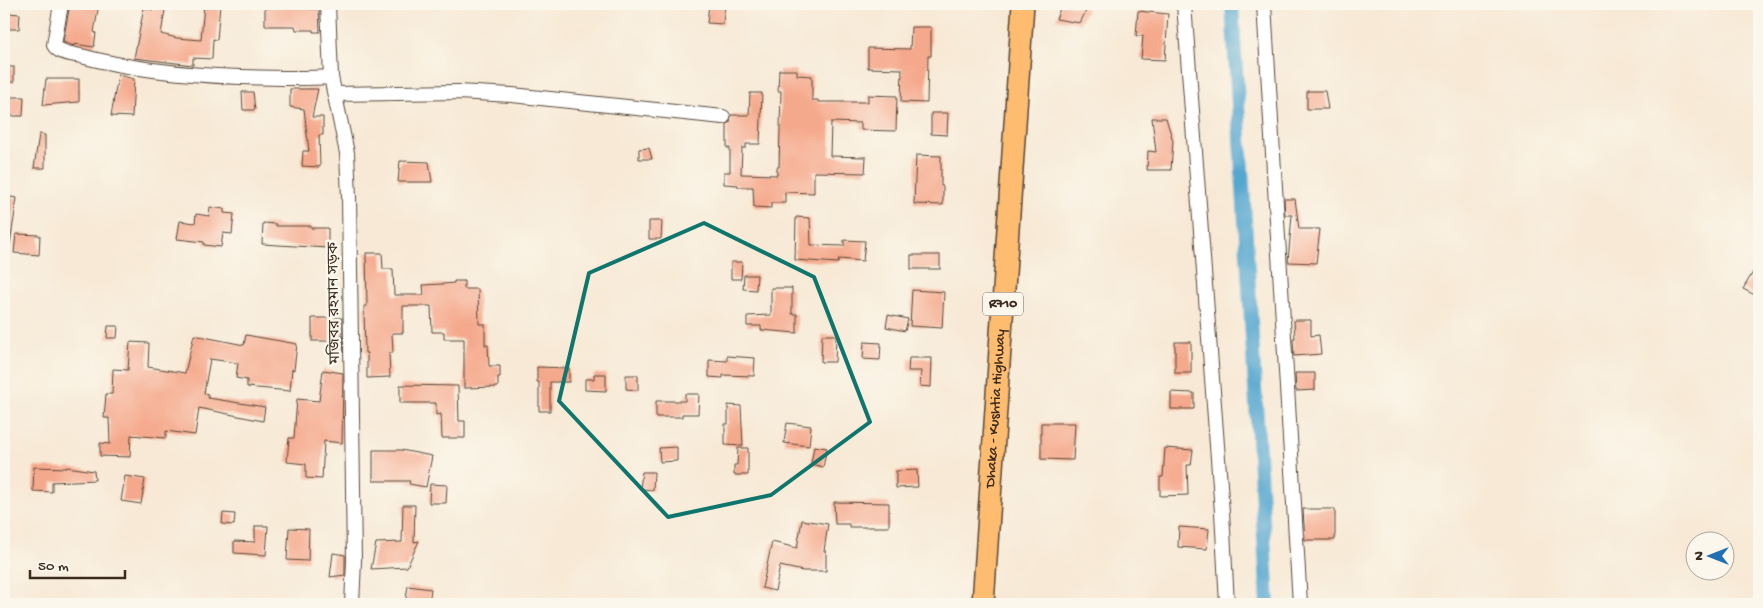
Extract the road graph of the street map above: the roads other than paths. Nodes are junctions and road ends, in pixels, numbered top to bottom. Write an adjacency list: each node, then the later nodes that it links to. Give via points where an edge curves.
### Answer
1 (61, 4): 6 (street, via 54,45 59,51 176,73 268,78)
2 (328, 4): 6 (street, মজিবর রহমান সড়ক)
3 (1023, 4): 10 (main road, Dhaka - Kushtia Highway / R710)
4 (1184, 4): 11 (street)
5 (1264, 4): 12 (street)
6 (331, 77): 7 (street, মজিবর রহমান সড়ক)
7 (335, 94): 8 (street, via 458,92 512,95); 9 (street, মজিবর রহমান সড়ক, via 347,153 349,197)
8 (723, 118)
9 (352, 604)
10 (983, 604)
11 (1227, 604)
12 (1300, 604)

